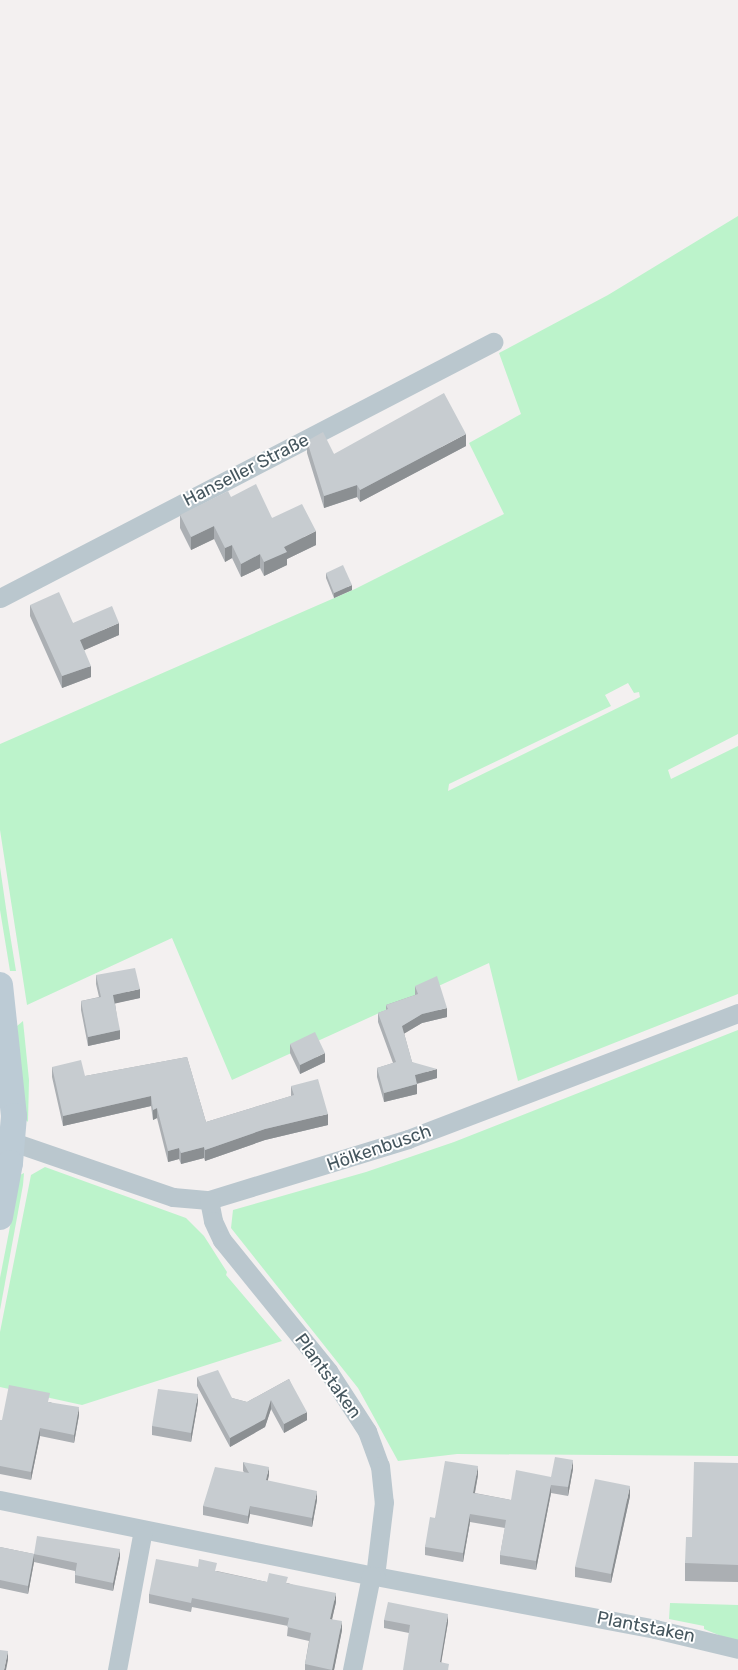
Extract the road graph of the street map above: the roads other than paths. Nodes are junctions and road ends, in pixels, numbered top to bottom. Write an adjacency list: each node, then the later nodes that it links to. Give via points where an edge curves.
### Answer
1 (493, 342): 2 (street, Hanseller Straße)
2 (0, 598)
3 (0, 985): 5 (main road, via 12,1087)
4 (738, 1013): 6 (street, Hölkenbusch, via 408,1139)
5 (13, 1142): 6 (street, Hölkenbusch, via 173,1197); 7 (main road)
6 (209, 1200): 10 (street, Plantstaken, via 213,1221 222,1240 328,1371 367,1431 380,1466 384,1502)
7 (0, 1217)
8 (0, 1500): 9 (street, Plantstaken)
9 (143, 1530): 10 (street, Plantstaken); 12 (street)
10 (373, 1576): 11 (street, Plantstaken, via 646,1627); 13 (street, Plantstaken)
11 (738, 1649)
12 (117, 1670)
13 (352, 1670)

